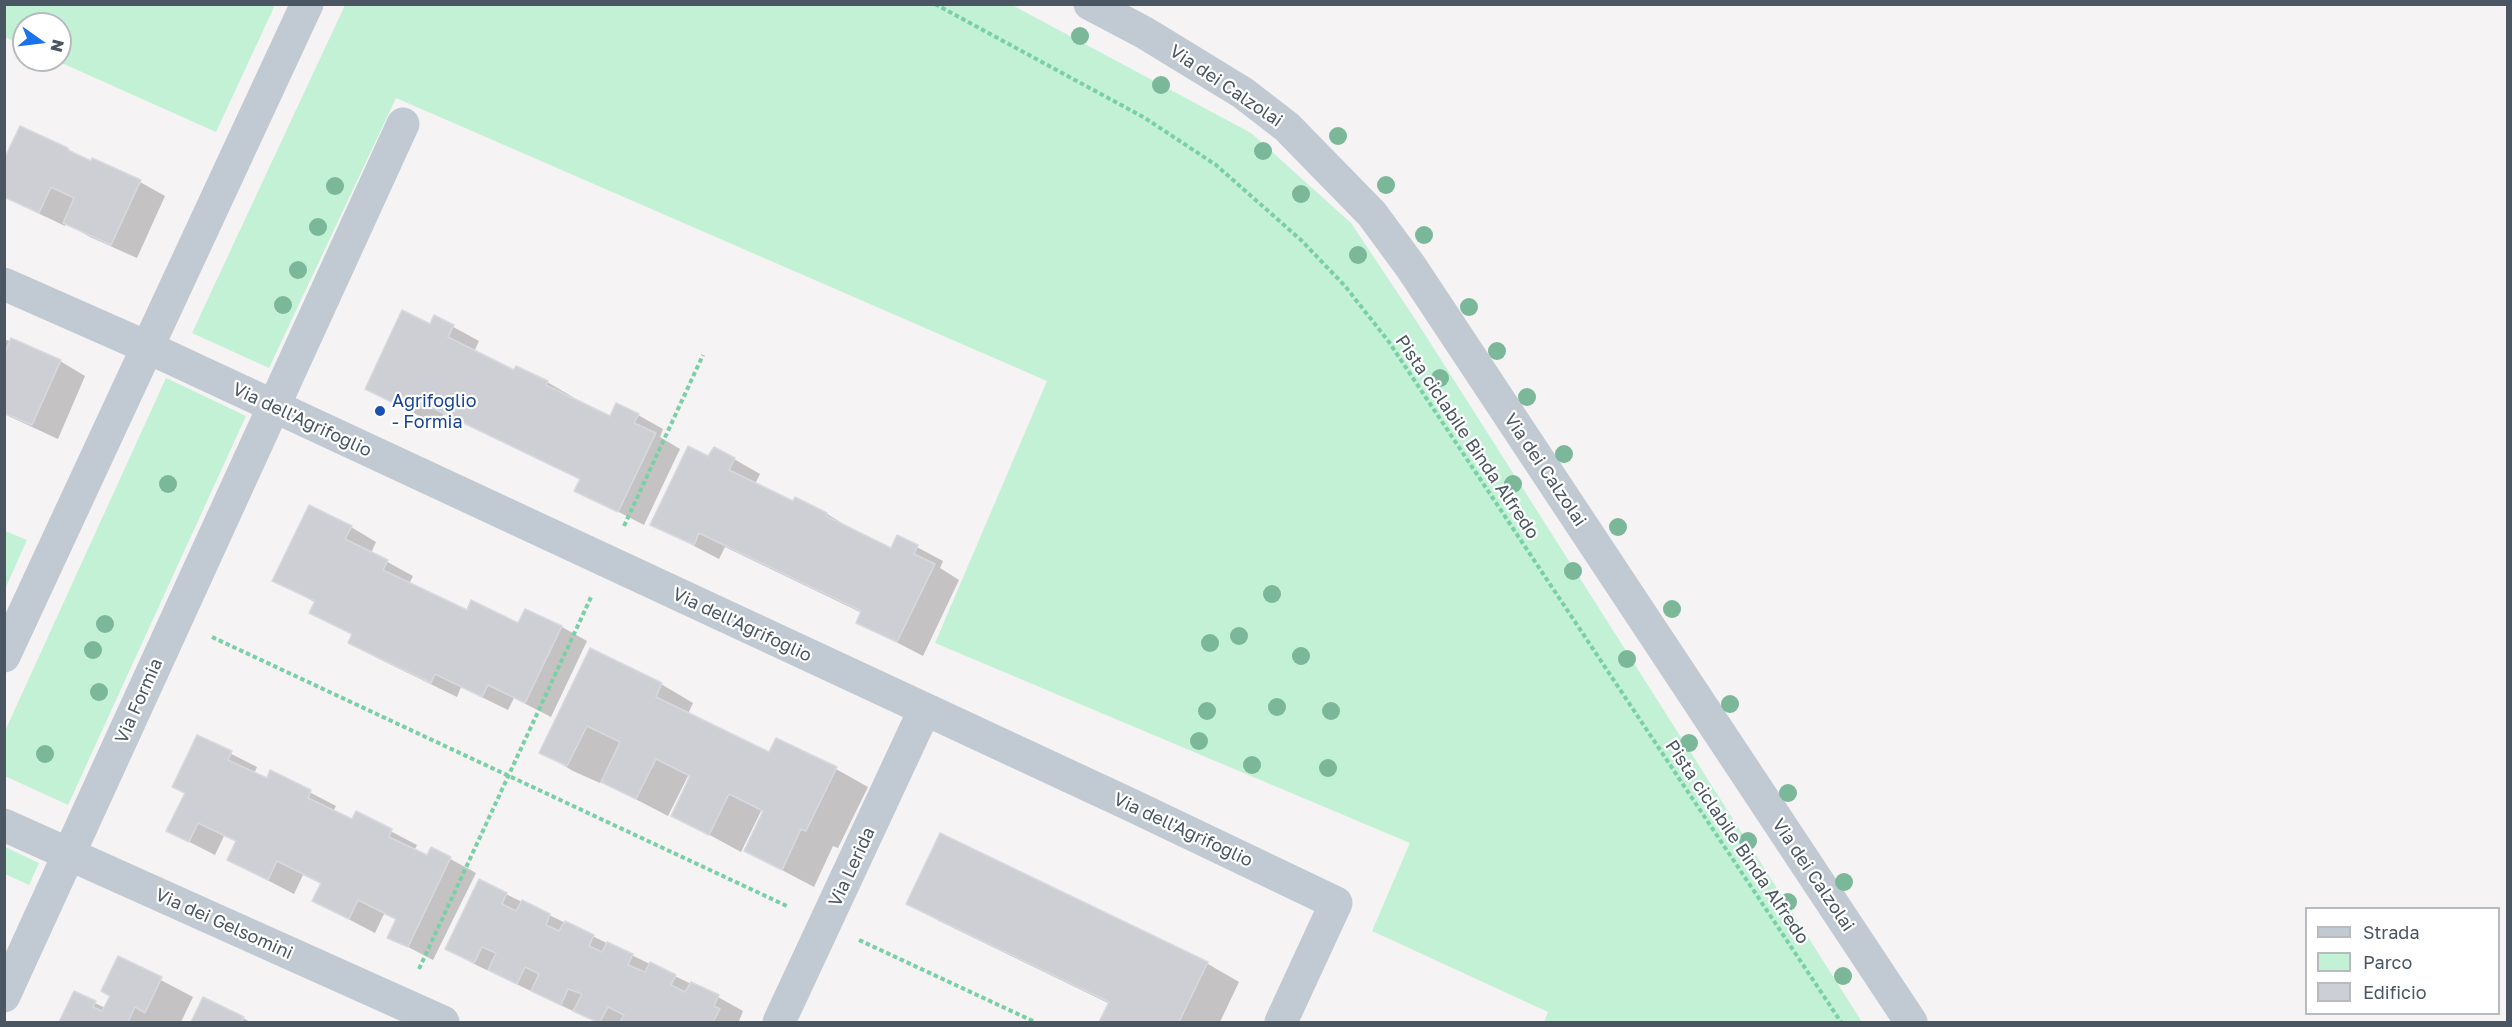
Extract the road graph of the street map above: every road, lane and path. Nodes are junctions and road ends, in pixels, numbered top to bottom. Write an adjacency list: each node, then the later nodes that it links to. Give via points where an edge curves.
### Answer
1 (308, 4): 6 (street)
2 (935, 4): 23 (path, Pista ciclabile Binda Alfredo, via 1145,118 1216,165 1301,240 1346,286 1389,342)
3 (1090, 4): 24 (street, Via dei Calzolai, via 1243,93 1287,127 1371,214 1411,267)
4 (404, 124): 8 (street, Via Formia)
5 (4, 284): 6 (street, Via dell'Agrifoglio)
6 (149, 348): 8 (street, Via dell'Agrifoglio); 11 (street)
7 (703, 355): 9 (path)
8 (274, 407): 9 (street, Via dell'Agrifoglio); 10 (street, Via Formia)
9 (607, 562): 12 (street, Via dell'Agrifoglio); 13 (path)
10 (176, 620): 13 (path); 15 (street, Via Formia)
11 (4, 656)
12 (924, 711): 16 (street, Via Lerida); 22 (street, Via dell'Agrifoglio, via 1336,903)
13 (508, 776): 16 (path); 18 (path)
14 (4, 825): 15 (street, Via dei Gelsomini)
15 (69, 854): 17 (street, Via Formia); 18 (street, Via dei Gelsomini)
16 (825, 924): 20 (street, Via Lerida); 21 (path)
17 (4, 996)
18 (403, 1005): 19 (street, Via dei Gelsomini)
19 (443, 1023)
20 (779, 1023)
21 (1035, 1023)
22 (1281, 1023)
23 (1841, 1023)
24 (1911, 1023)

